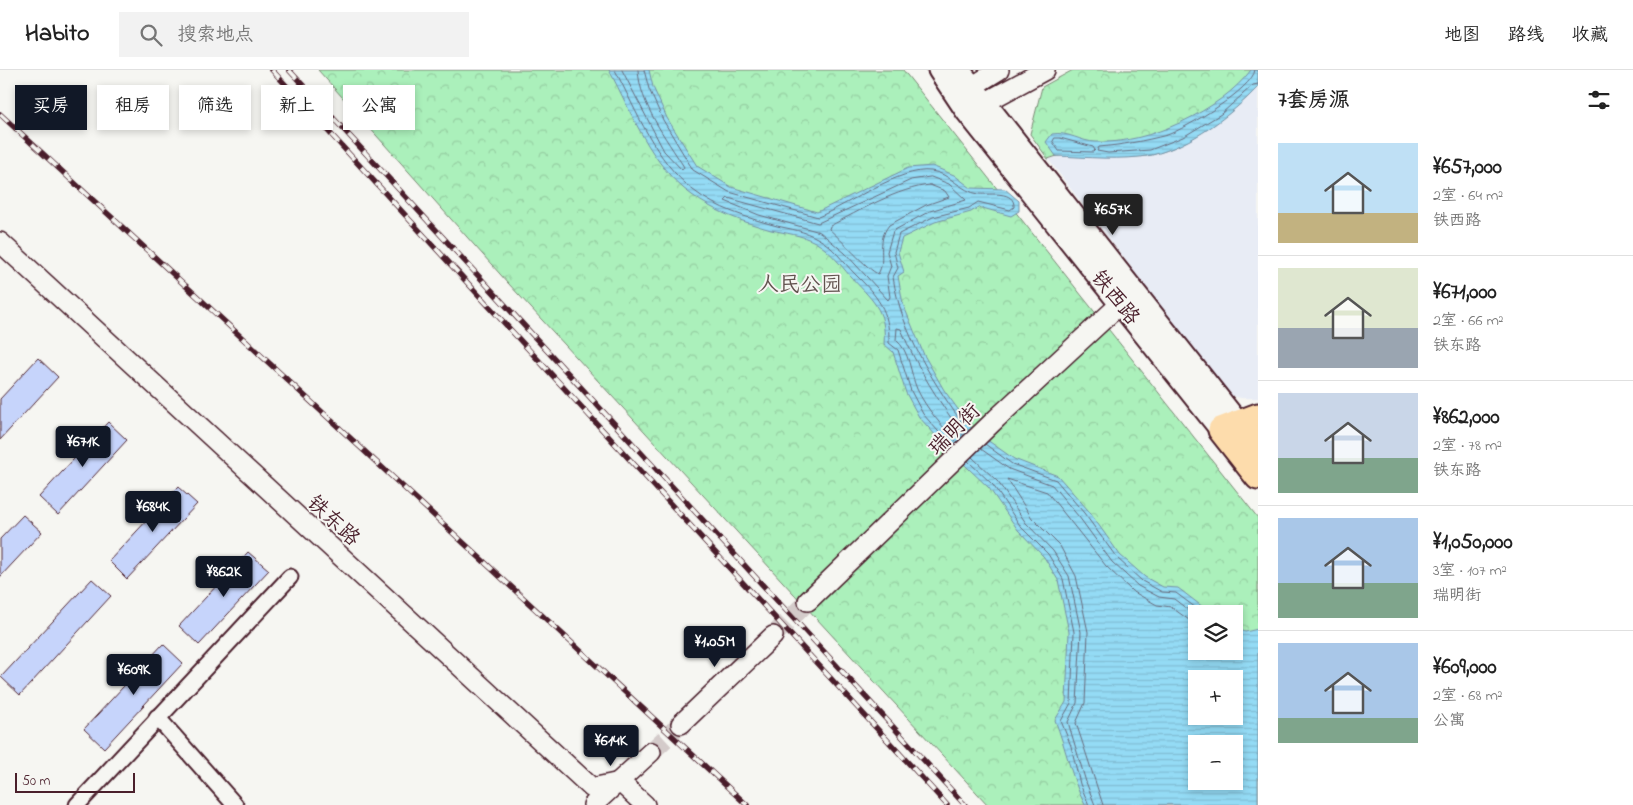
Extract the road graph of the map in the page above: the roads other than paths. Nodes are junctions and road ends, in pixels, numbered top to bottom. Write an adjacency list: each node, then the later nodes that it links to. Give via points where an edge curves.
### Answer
1 (939, 70): 4 (main road, 铁西路)
2 (999, 70): 4 (street)
3 (1045, 70): 4 (street)
4 (967, 94): 6 (main road, 铁西路)
5 (0, 242): 15 (street, 铁东路, via 592,788)
6 (1128, 297): 7 (main road, 铁西路); 10 (street, 瑞明街)
7 (1246, 435): 8 (highway, 铁西路)
8 (1258, 477)
9 (290, 577): 12 (street)
10 (808, 600)
11 (773, 636): 13 (street)
12 (157, 717): 16 (street); 17 (street)
13 (681, 724)
14 (651, 752): 15 (street)
15 (620, 782): 18 (street); 19 (street)
16 (77, 805)
17 (235, 805)
18 (593, 805)
19 (645, 805)

